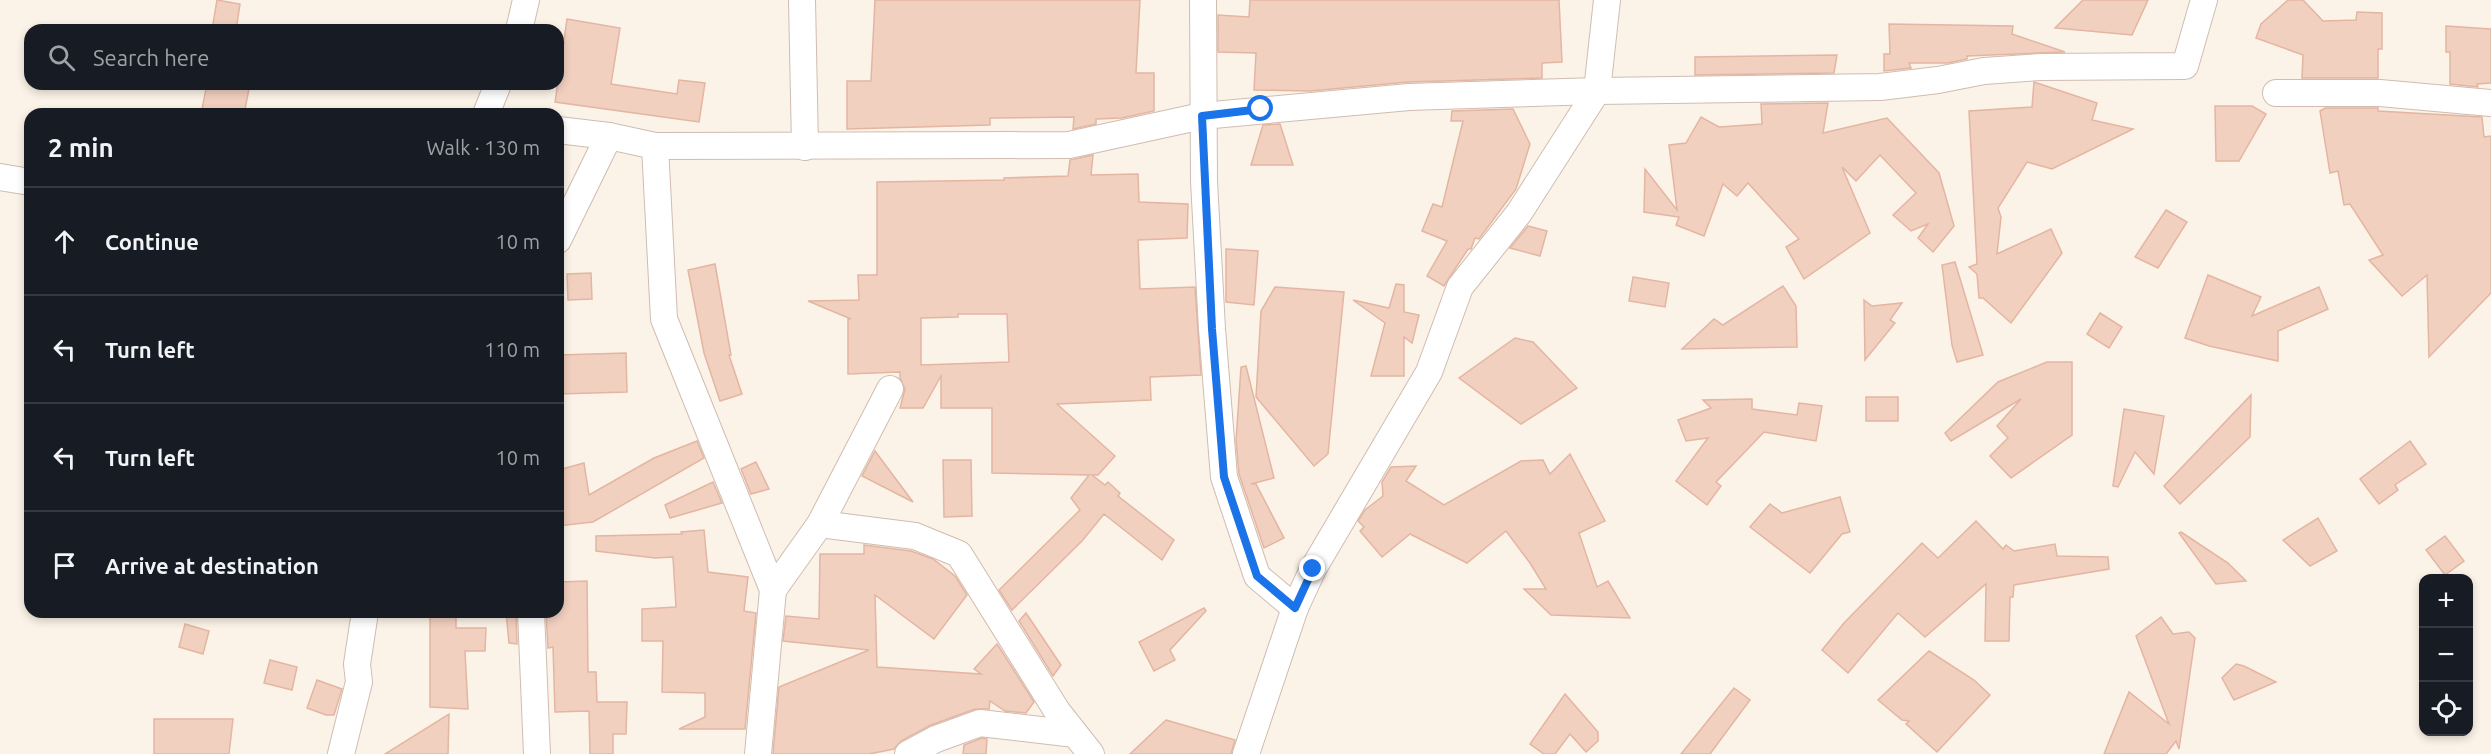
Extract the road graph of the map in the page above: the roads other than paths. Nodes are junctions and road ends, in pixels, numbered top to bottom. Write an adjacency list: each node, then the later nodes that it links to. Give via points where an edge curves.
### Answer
1 (525, 0): 6 (street)
2 (802, 0): 16 (street)
3 (1203, 0): 12 (street)
4 (1606, 0): 8 (street)
5 (2204, 0): 8 (street, via 2185,66 1995,70 1880,87)
6 (520, 24)
7 (496, 90): 11 (street)
8 (1597, 91): 12 (street, via 1409,97); 23 (street, via 1519,213 1460,287 1429,372 1313,569)
9 (2276, 93): 10 (street, via 2380,93)
10 (2491, 103)
11 (488, 108)
12 (1202, 116): 16 (street, via 1069,145); 23 (street, via 1211,318 1224,477 1257,576)
13 (564, 131): 14 (street)
14 (609, 136): 15 (street); 19 (street)
15 (655, 146): 16 (street); 22 (street, via 664,320)
16 (805, 147)
17 (0, 177): 18 (street)
18 (24, 181)
19 (564, 228)
20 (890, 389): 21 (street)
21 (820, 524): 22 (street); 26 (street, via 915,536 959,554)
22 (773, 590): 29 (street)
23 (1295, 608): 32 (street)
24 (364, 618): 27 (street, via 357,664 359,682)
25 (531, 618): 28 (street)
26 (1075, 734): 30 (street, via 980,723); 31 (street)
27 (341, 754)
28 (537, 754)
29 (758, 754)
30 (908, 754)
31 (1090, 754)
32 (1246, 754)

